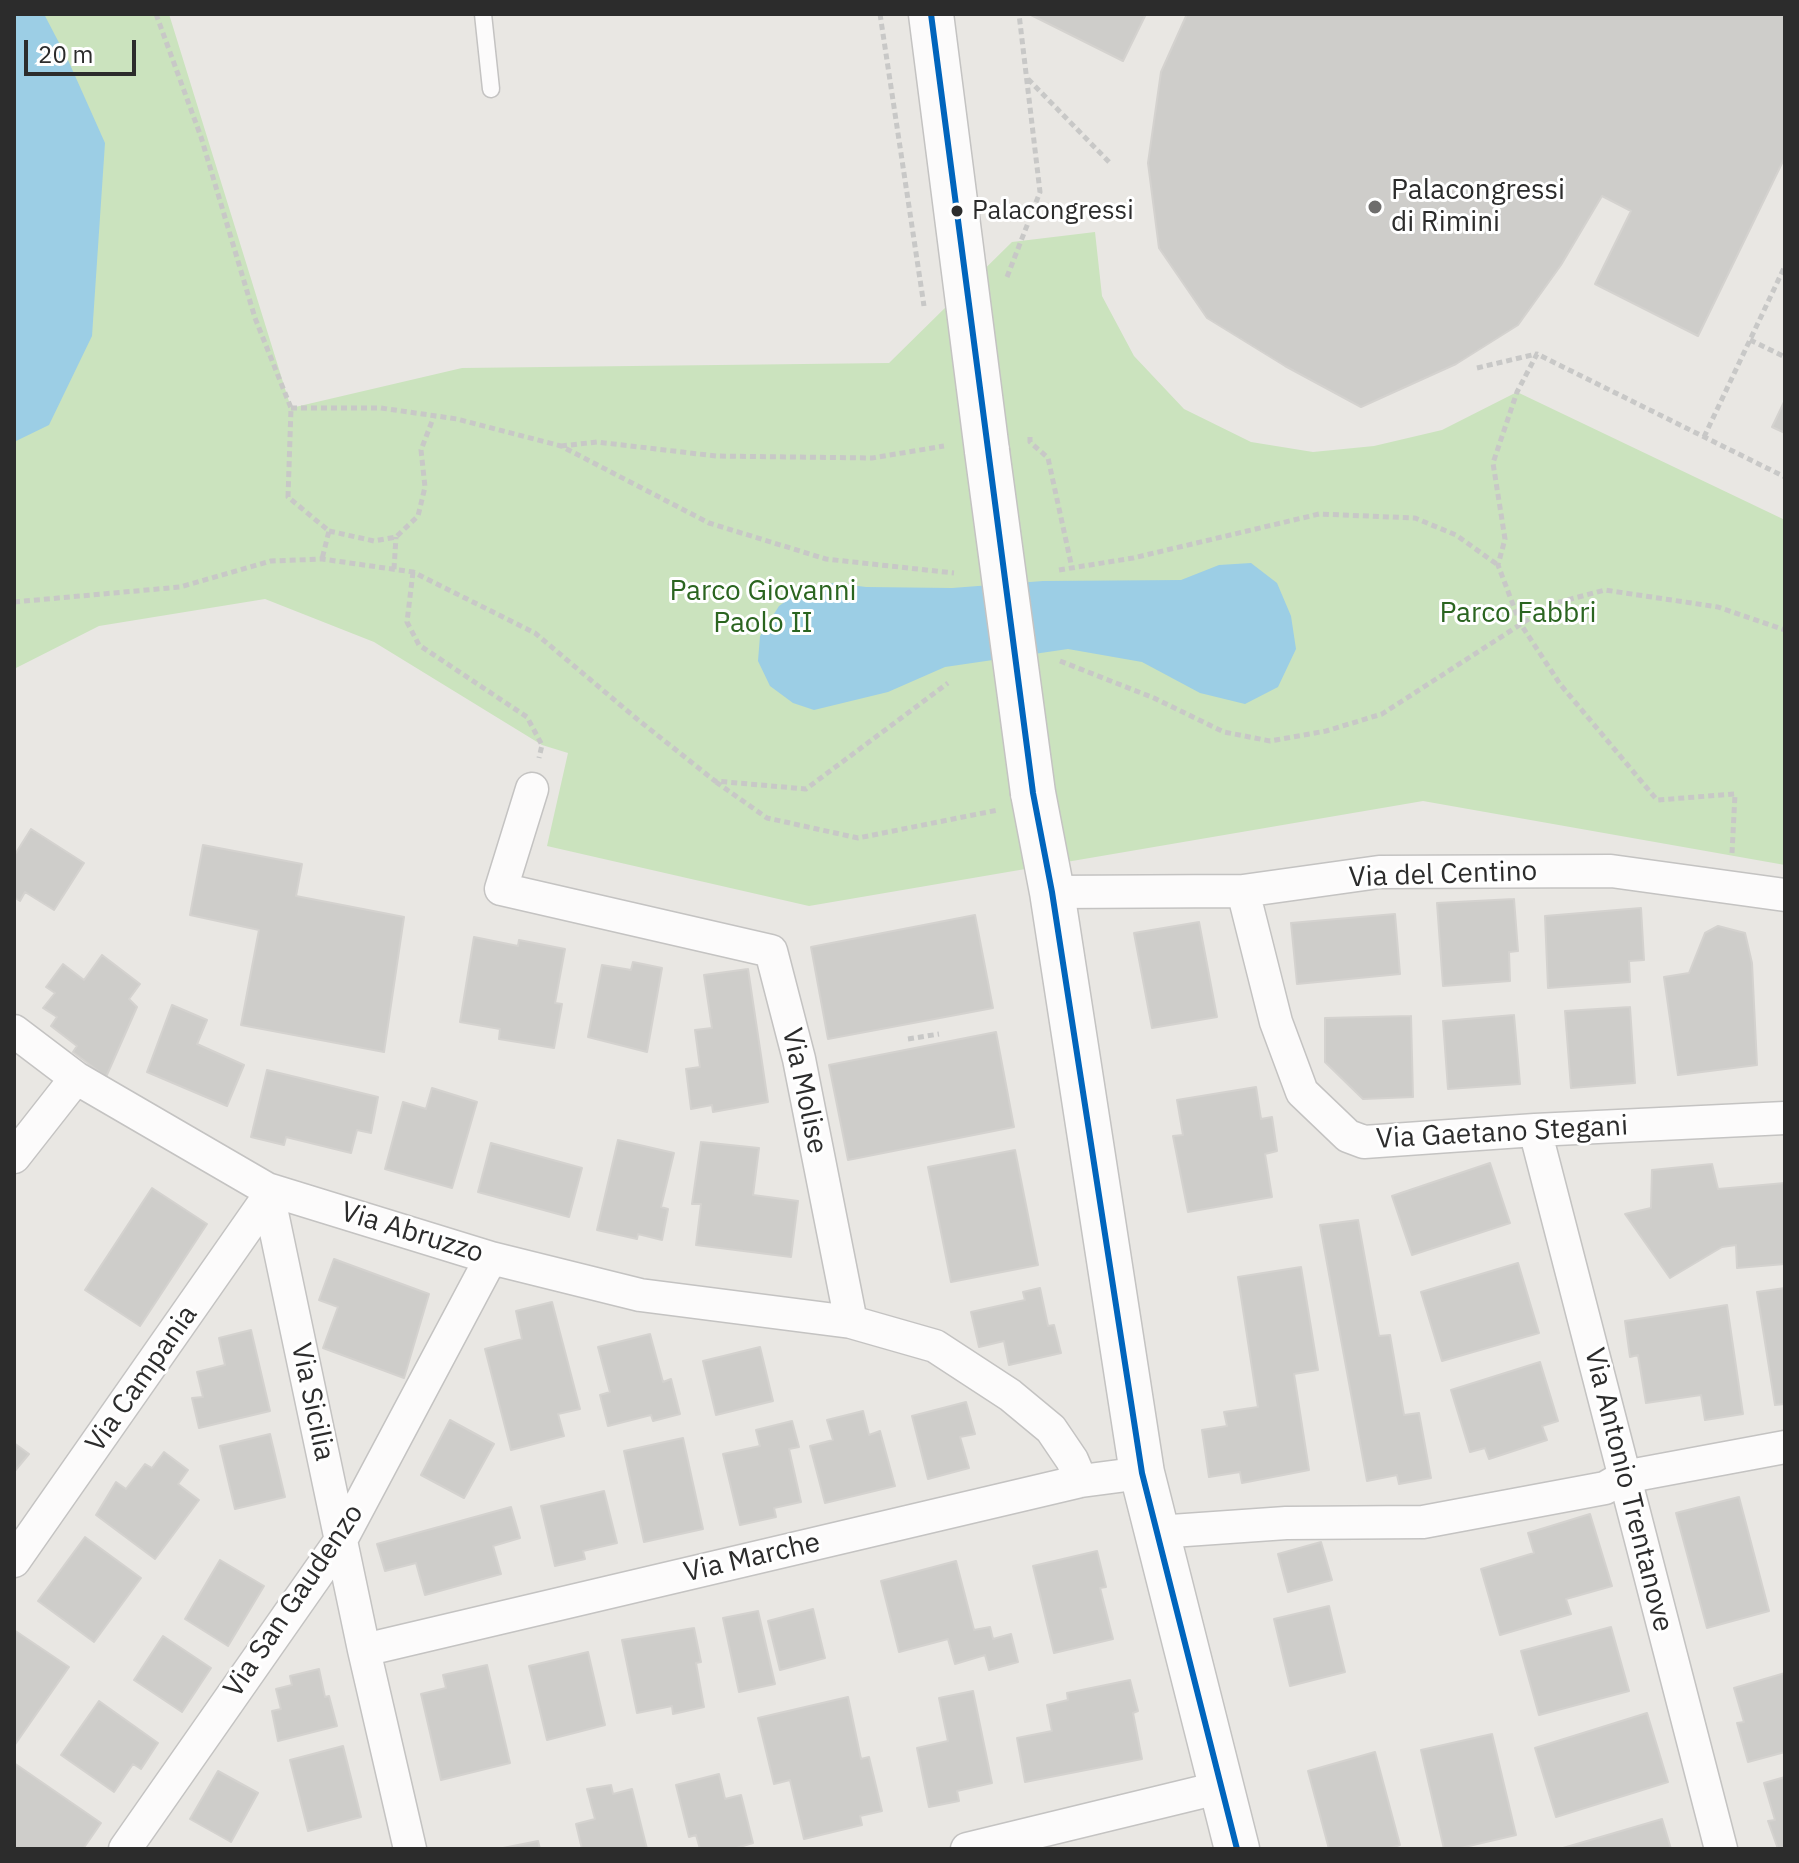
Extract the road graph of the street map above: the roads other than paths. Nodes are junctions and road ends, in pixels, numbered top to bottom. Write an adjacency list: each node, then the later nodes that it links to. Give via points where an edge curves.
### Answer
1 (483, 14): 3 (lane)
2 (931, 14): 6 (street, bridge, via 987,451 1020,800)
3 (491, 89)
4 (532, 789): 15 (street, Via Molise, via 501,889 771,951 799,1059)
5 (1243, 891): 6 (street, Via del Centino); 7 (street, Via del Centino, via 1395,872 1611,871); 11 (street, Via Gaetano Stegani, via 1276,1022 1302,1092 1348,1136 1364,1142)
6 (1052, 892): 17 (street)
7 (1785, 895)
8 (14, 1031): 9 (street, Via Abruzzo)
9 (76, 1078): 12 (street); 13 (street, Via Abruzzo)
10 (1785, 1118): 11 (street, Via Gaetano Stegani)
11 (1535, 1130): 18 (street, Via Antonio Trentanove)
12 (14, 1157)
13 (268, 1193): 14 (street, Via Abruzzo); 21 (street, Via Sicilia); 22 (street, Via Campania)
14 (491, 1258): 15 (street, Via Abruzzo, via 640,1295); 21 (street, Via San Gaudenzo)
15 (851, 1322): 19 (street, via 935,1346 1010,1395 1051,1429)
16 (1785, 1447): 18 (street)
17 (1142, 1473): 19 (street, Via Marche); 20 (street)
18 (1624, 1477): 20 (street, via 1605,1488 1423,1522 1286,1523); 29 (street, Via Antonio Trentanove)
19 (1081, 1481): 23 (street, Via Marche)
20 (1157, 1532): 24 (street)
21 (341, 1540): 23 (street, Via Sicilia); 25 (street, Via San Gaudenzo)
22 (14, 1561)
23 (364, 1650): 26 (street, Via Sicilia)
24 (1222, 1787): 27 (street); 28 (street)
25 (125, 1849)
26 (410, 1849)
27 (967, 1849)
28 (1237, 1849)
29 (1721, 1849)

